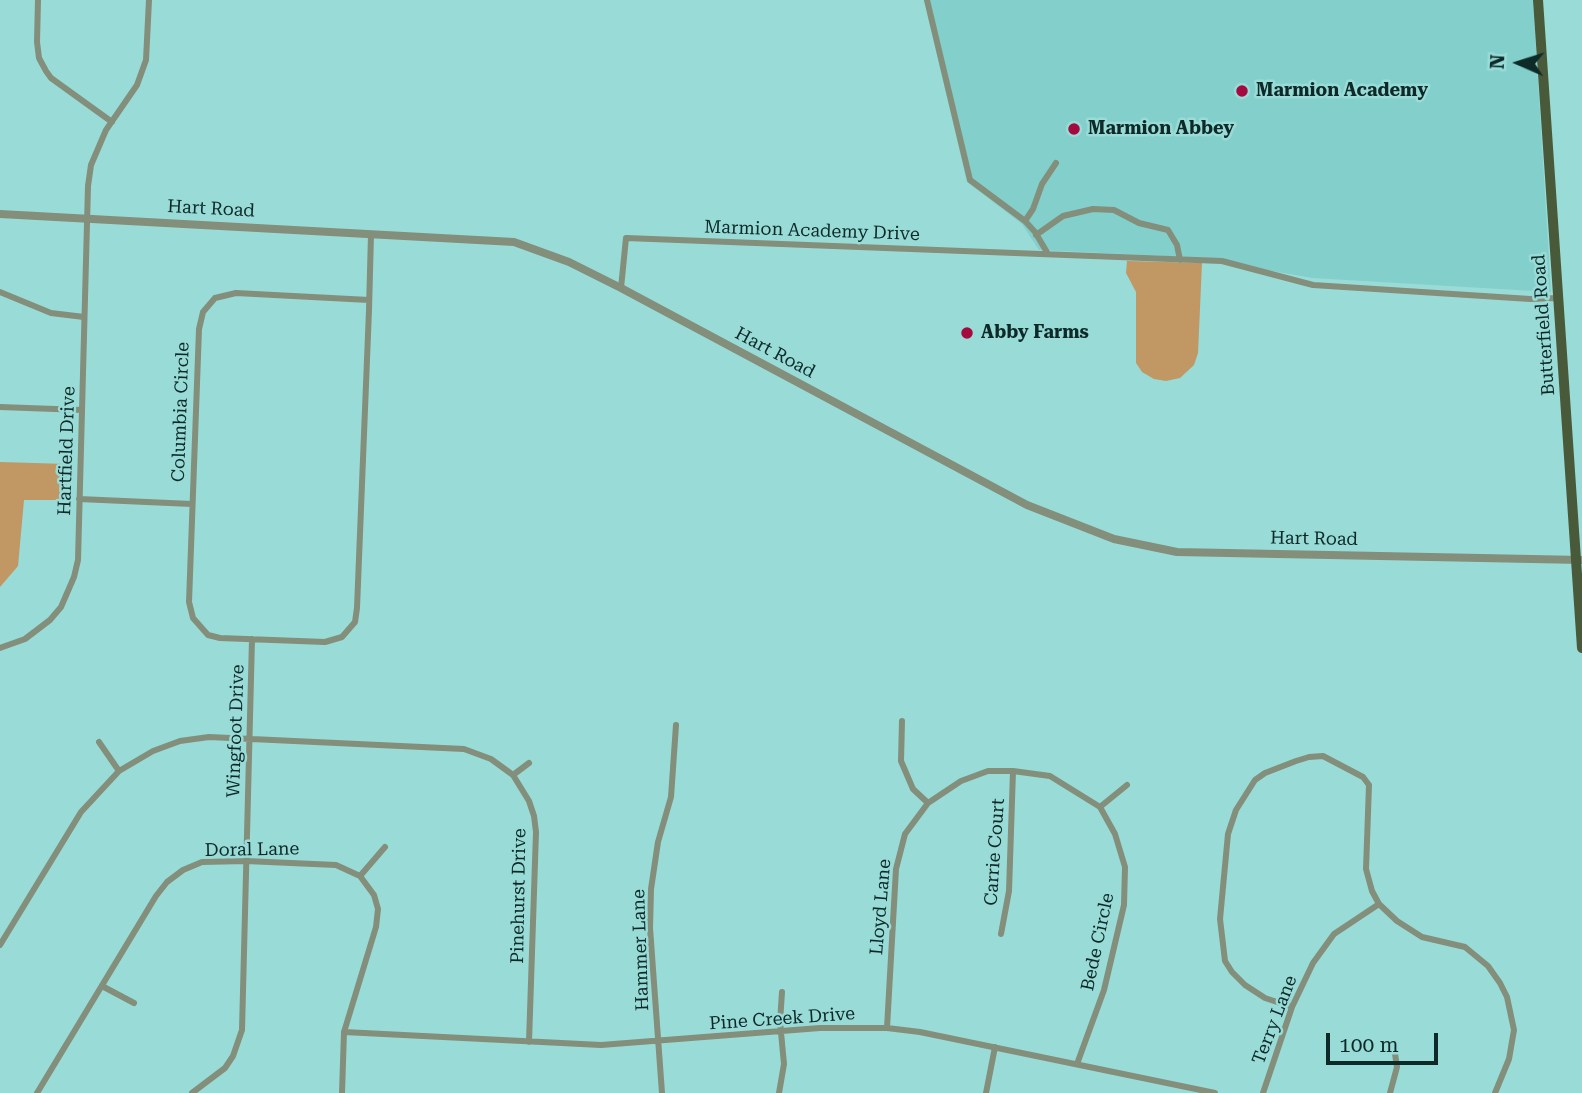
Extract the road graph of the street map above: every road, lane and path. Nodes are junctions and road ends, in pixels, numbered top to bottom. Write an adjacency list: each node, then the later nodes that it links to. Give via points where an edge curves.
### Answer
1 (38, 0): 5 (street, via 37,42 46,71)
2 (149, 0): 5 (street, Hartfield Drive, via 146,60 137,85)
3 (927, 0): 9 (street, via 970,180)
4 (1538, 0): 16 (main road, Butterfield Road)
5 (112, 122): 8 (street, Hartfield Drive, via 91,165)
6 (1056, 163): 9 (street)
7 (0, 214): 8 (street, Hart Road)
8 (87, 218): 10 (street, Hart Road); 18 (street, Hartfield Drive)
9 (1025, 220): 11 (street)
10 (371, 233): 14 (street, Hart Road, via 514,242); 17 (street, Wingfoot Drive)
11 (1036, 235): 12 (street); 13 (street, via 1063,216 1114,210 1139,223 1168,230)
12 (1048, 254): 13 (street, Marmion Academy Drive); 14 (street, Marmion Academy Drive, via 626,238)
13 (1180, 260): 16 (street, Marmion Academy Drive, via 1222,261 1312,285)
14 (621, 288): 23 (street, Hart Road, via 1027,505 1114,539 1177,552)
15 (0, 292): 18 (street, via 51,313)
16 (1558, 298): 23 (main road, Butterfield Road)
17 (369, 300): 22 (street, Columbia Circle, via 236,293 208,304 199,329); 24 (street, Wingfoot Drive, via 355,622 342,637 325,642)
18 (84, 317): 20 (street, Hartfield Drive)
19 (0, 407): 20 (street)
20 (82, 410): 21 (street, Hartfield Drive)
21 (79, 499): 22 (street); 25 (street, Hartfield Drive, via 78,561 65,600 38,631)
22 (192, 504): 24 (street, Columbia Circle, via 188,602 193,618 208,635)
23 (1579, 560): 26 (main road, Butterfield Road)
24 (252, 639): 29 (street, Wingfoot Drive)
25 (0, 648)
26 (1582, 648)
27 (902, 721): 36 (street, via 901,761 913,789)
28 (676, 725): 52 (street, Hammer Lane, via 671,797 651,889)
29 (249, 737): 32 (street, Pinehurst Drive, via 180,741); 34 (street, Pinehurst Drive, via 464,749 491,759); 39 (street, Wingfoot Drive)
30 (99, 742): 32 (street)
31 (529, 763): 34 (street)
32 (119, 771): 43 (street, Pinehurst Drive, via 81,812)
33 (1013, 771): 36 (street, via 988,771 961,781); 37 (street, via 1050,776); 42 (street, Carrie Court, via 1009,891)
34 (513, 775): 51 (street, Pinehurst Drive, via 529,801 536,832)
35 (1127, 785): 37 (street)
36 (928, 803): 48 (street, Lloyd Lane, via 905,834 895,869)
37 (1100, 807): 55 (street, Bede Circle, via 1125,867 1124,905 1104,990)
38 (385, 847): 40 (street)
39 (246, 861): 40 (street, Doral Lane, via 336,865); 44 (street, Doral Lane, via 202,862 175,875 156,896); 58 (street, Wingfoot Drive, via 242,1030 225,1068)
40 (360, 876): 49 (street, via 374,895 378,917)
41 (1379, 904): 47 (street, Terry Lane, via 1334,934); 47 (street, via 1366,869 1369,789 1363,777 1317,756 1255,780 1236,810 1228,834 1220,919 1223,950 1225,961 1245,985); 66 (street, via 1422,937 1465,947 1500,983 1514,1030 1509,1059)
42 (1001, 934)
43 (1, 940)
44 (103, 986): 46 (street); 57 (street, Doral Lane)
45 (782, 992): 50 (street)
46 (134, 1003)
47 (1292, 1007): 64 (street, Terry Lane)
48 (887, 1028): 50 (street, Pine Creek Drive); 53 (street, Pine Creek Drive)
49 (344, 1032): 51 (street, Pine Creek Drive); 59 (street)
50 (782, 1032): 52 (street, Pine Creek Drive); 61 (street, via 784,1064)
51 (529, 1042): 52 (street, Pine Creek Drive)
52 (659, 1042): 60 (street, Hammer Lane)
53 (995, 1047): 55 (street, Pine Creek Drive); 62 (street)
54 (1394, 1047): 65 (street, via 1397,1067)
55 (1077, 1064): 56 (street, Pine Creek Drive)
56 (1197, 1091): 63 (street, Pine Creek Drive)
57 (37, 1093)
58 (192, 1093)
59 (342, 1093)
60 (662, 1093)
61 (779, 1093)
62 (986, 1093)
63 (1215, 1093)
64 (1264, 1093)
65 (1391, 1093)
66 (1495, 1093)

